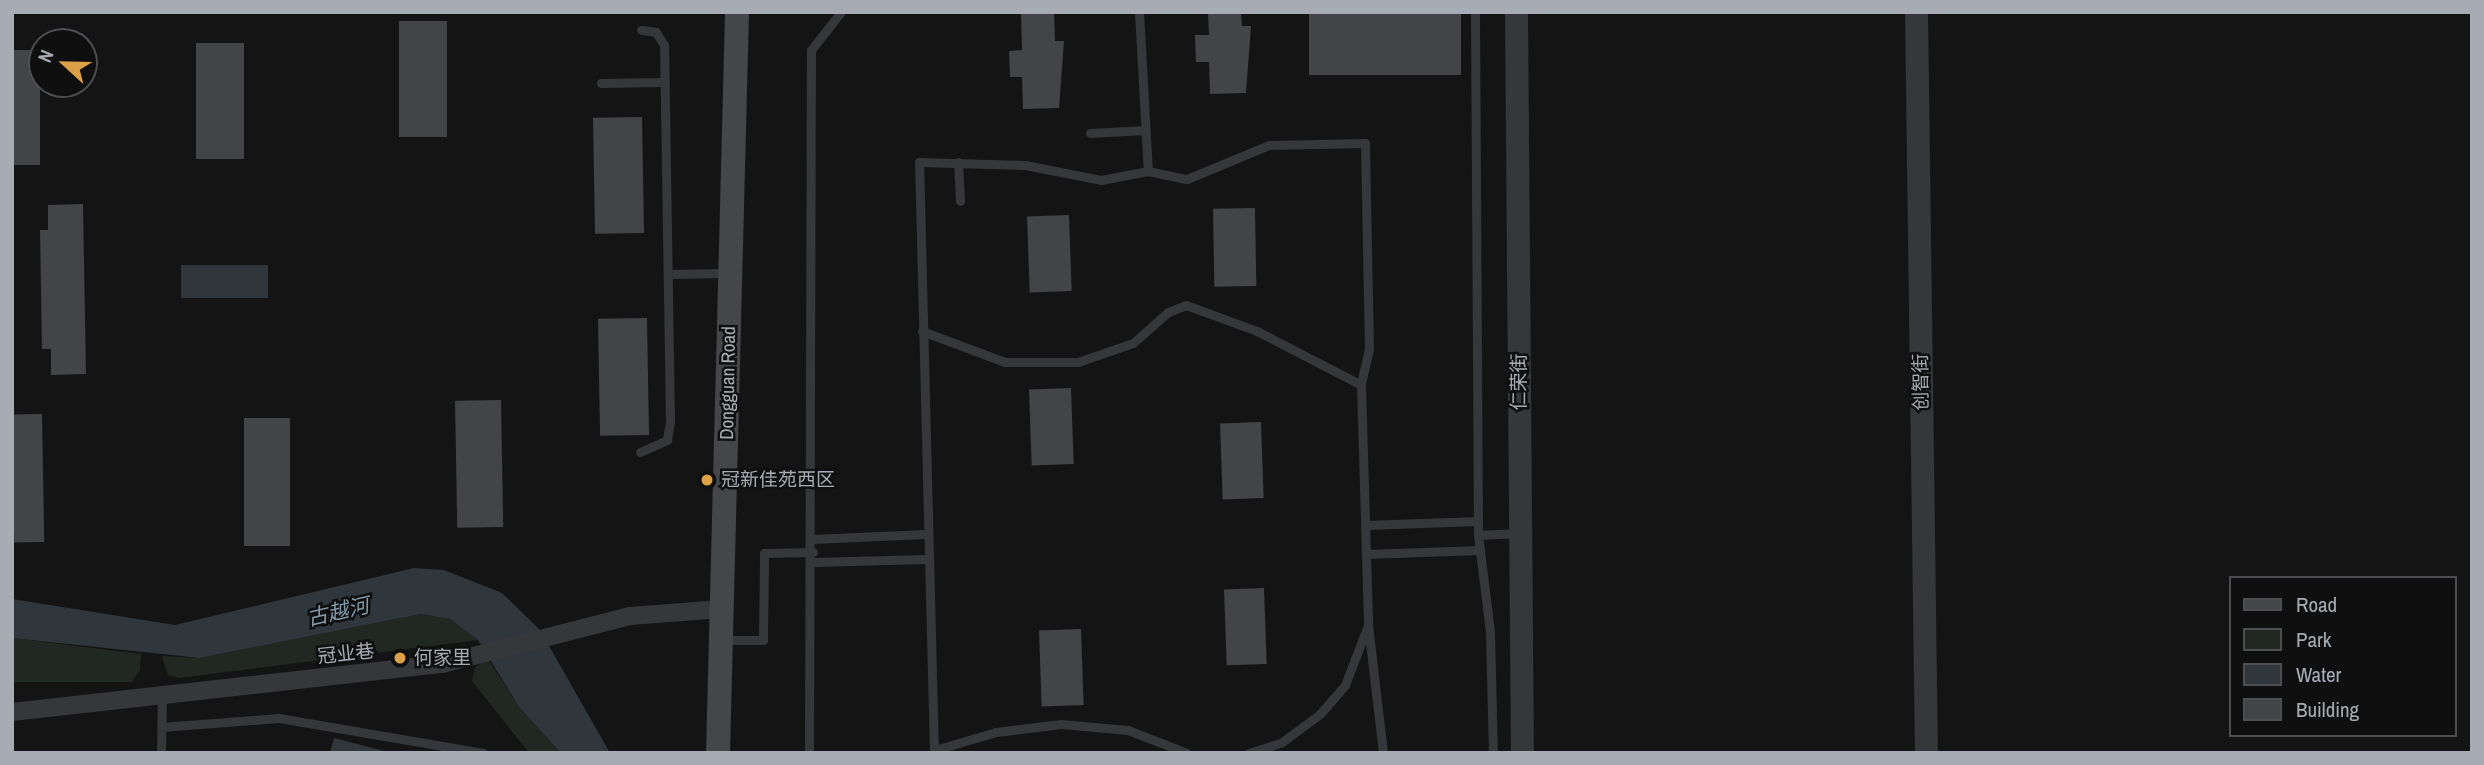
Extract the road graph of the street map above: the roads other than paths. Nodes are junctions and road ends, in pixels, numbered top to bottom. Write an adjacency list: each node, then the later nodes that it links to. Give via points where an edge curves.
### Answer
1 (737, 12): 15 (main road, Dongguan Road)
2 (841, 12): 25 (lane, via 811,50)
3 (1139, 12): 10 (lane)
4 (1475, 12): 20 (lane)
5 (1516, 12): 22 (street, 仁荣街)
6 (1916, 12): 46 (street, 创智街)
7 (641, 30): 8 (lane, via 662,36)
8 (664, 82): 9 (lane); 16 (lane)
9 (601, 83)
10 (1145, 131): 11 (lane); 13 (lane)
11 (1090, 133)
12 (958, 162): 13 (lane, via 1025,165 1101,180); 14 (lane); 17 (lane, via 919,162)
13 (1147, 171): 18 (lane, via 1187,179 1269,145 1365,144 1369,349)
14 (960, 201)
15 (730, 273): 16 (lane); 30 (main road, Dongguan Road)
16 (668, 274): 19 (lane, via 670,430 659,447)
17 (922, 331): 18 (lane, via 1005,362 1078,362 1133,343 1168,312 1185,305 1257,331); 23 (lane)
18 (1361, 385): 21 (lane)
19 (639, 452)
20 (1478, 521): 21 (lane); 24 (lane)
21 (1365, 524): 27 (lane)
22 (1520, 533): 24 (lane); 45 (street, 仁荣街)
23 (925, 534): 25 (lane); 29 (lane)
24 (1478, 535): 26 (lane)
25 (813, 539): 28 (lane)
26 (1480, 550): 27 (lane); 44 (lane)
27 (1366, 554): 31 (lane)
28 (813, 557): 29 (lane); 32 (lane, via 764,553 763,640); 40 (lane)
29 (926, 559): 36 (lane)
30 (722, 609): 32 (main road, Dongguan Road); 33 (street, 冠业巷, via 630,617 558,631 442,664)
31 (1368, 625): 42 (lane, via 1345,685 1320,714 1282,742); 43 (lane)
32 (721, 640): 39 (main road, Dongguan Road)
33 (162, 694): 34 (street, 冠业巷); 35 (lane)
34 (12, 712)
35 (162, 727): 37 (lane); 38 (lane, via 279,718)
36 (934, 752): 41 (lane, via 996,732 1061,724 1128,730)
37 (161, 753)
38 (482, 753)
39 (718, 753)
40 (809, 753)
41 (1187, 753)
42 (1249, 753)
43 (1383, 753)
44 (1493, 753)
45 (1522, 753)
46 (1926, 753)

